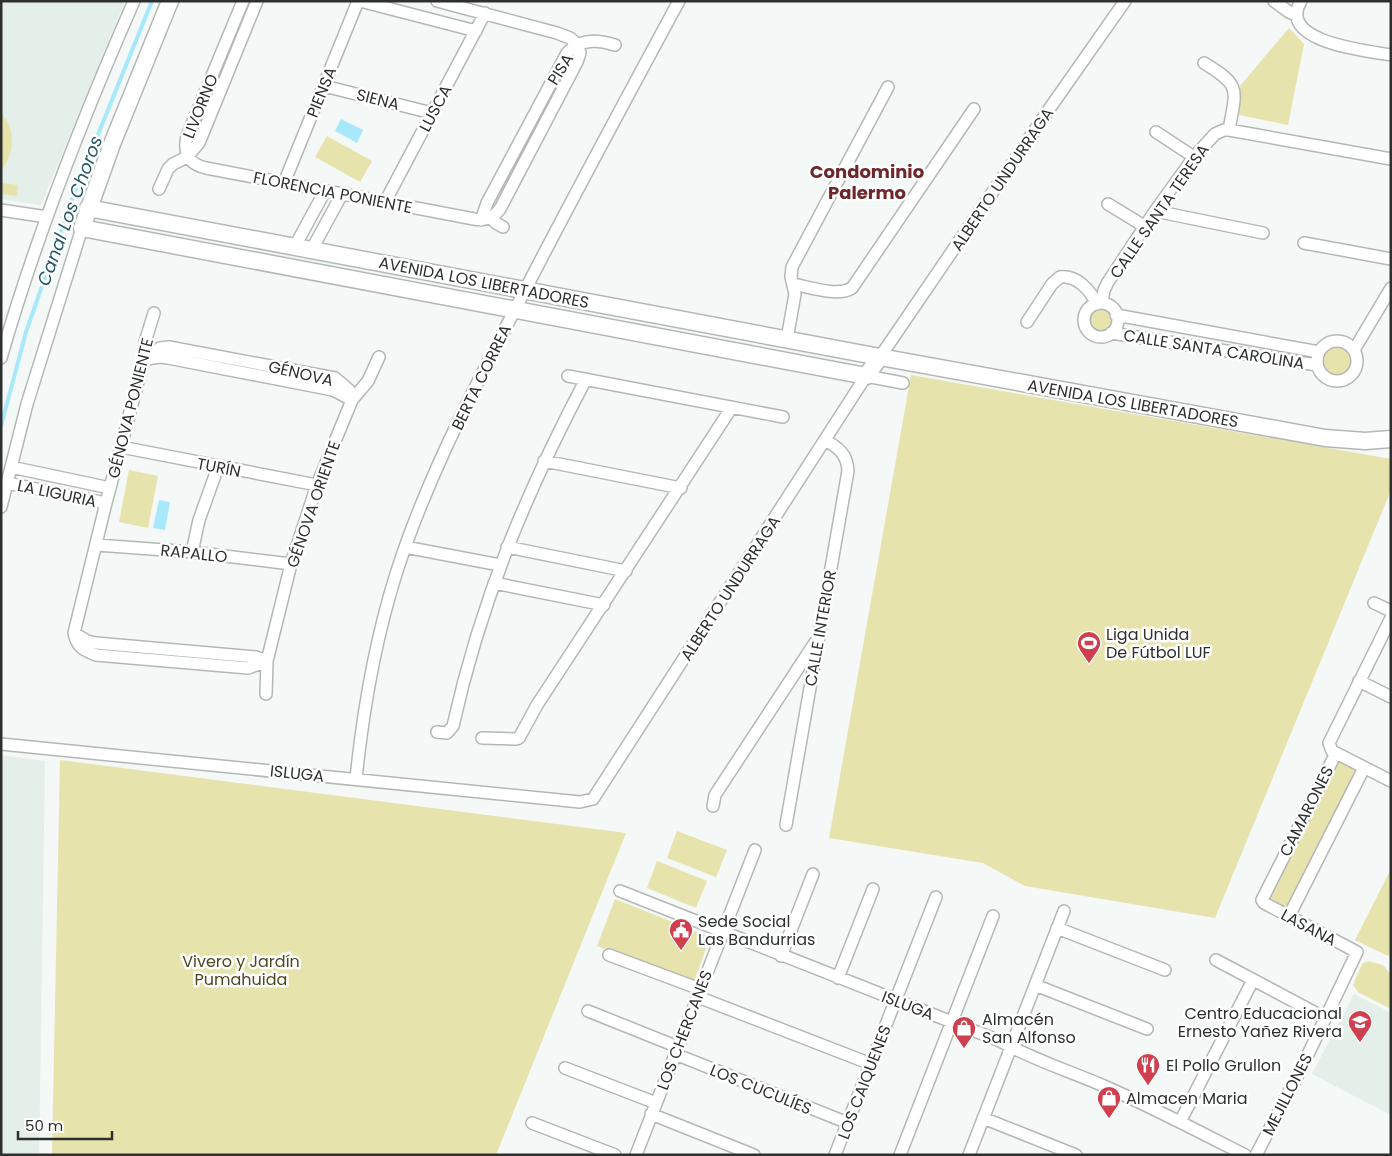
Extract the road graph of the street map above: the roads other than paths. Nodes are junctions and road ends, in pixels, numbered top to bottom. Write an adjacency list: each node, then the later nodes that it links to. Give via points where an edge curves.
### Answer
1 (134, 1): 40 (street)
2 (170, 1): 37 (street)
3 (243, 1): 17 (street, LIVORNO)
4 (257, 1): 18 (street, LIVORNO)
5 (359, 1): 13 (street); 20 (street, PIENSA)
6 (437, 1): 11 (street)
7 (679, 1): 56 (street, BERTA CORREA)
8 (1125, 1): 69 (street, ALBERTO UNDURRAGA)
9 (1274, 1): 12 (street)
10 (1301, 1): 12 (street)
11 (485, 13): 13 (street, LUSCA); 14 (street, via 557,33)
12 (1296, 15): 16 (street, via 1305,30 1330,42)
13 (476, 31): 23 (street, LUSCA)
14 (578, 45): 15 (street, via 596,41); 25 (street, PISA, via 567,53); 27 (street, PISA, via 577,62)
15 (615, 45)
16 (1391, 55)
17 (221, 56): 18 (street, LIVORNO); 28 (street, LIVORNO, via 186,136)
18 (234, 60): 28 (street, LIVORNO, via 199,142)
19 (1204, 63): 24 (street, via 1226,76 1232,85 1234,97)
20 (324, 86): 23 (street, SIENA); 31 (street, PIENSA)
21 (888, 87): 53 (street, via 792,267)
22 (974, 109): 53 (street, via 852,288 838,292)
23 (432, 113): 35 (street, LUSCA)
24 (1229, 130): 29 (street, CALLE SANTA TERESA, via 1215,134); 30 (street)
25 (525, 132): 27 (street); 41 (street, PISA, via 487,203)
26 (1156, 132): 29 (street)
27 (538, 137): 41 (street, PISA, via 500,209)
28 (187, 157): 31 (street, FLORENCIA PONIENTE, via 206,168); 32 (street, LIVORNO, via 168,169)
29 (1194, 157): 39 (street, CALLE SANTA TERESA)
30 (1391, 158)
31 (284, 183): 33 (street, FLORENCIA PONIENTE)
32 (159, 189)
33 (325, 191): 34 (street, FLORENCIA PONIENTE); 48 (street)
34 (342, 194): 35 (street, FLORENCIA PONIENTE); 49 (street)
35 (384, 202): 41 (street, FLORENCIA PONIENTE)
36 (1108, 204): 42 (street)
37 (88, 208): 44 (street); 45 (street, AVENIDA LOS LIBERTADORES)
38 (1, 210): 40 (street)
39 (1155, 211): 42 (street, CALLE SANTA TERESA); 46 (street)
40 (47, 217): 70 (street)
41 (486, 219): 43 (street)
42 (1144, 226): 57 (street, CALLE SANTA TERESA, via 1108,282)
43 (504, 227)
44 (82, 228): 50 (street, AVENIDA LOS LIBERTADORES); 87 (street)
45 (202, 228): 48 (street, AVENIDA LOS LIBERTADORES); 50 (street, via 196,238)
46 (1263, 233)
47 (1304, 243): 51 (street)
48 (295, 246): 49 (street, AVENIDA LOS LIBERTADORES)
49 (312, 249): 52 (street, AVENIDA LOS LIBERTADORES)
50 (198, 250): 54 (street, AVENIDA LOS LIBERTADORES)
51 (1391, 259)
52 (402, 266): 54 (street, via 403,278); 56 (street, AVENIDA LOS LIBERTADORES)
53 (793, 284): 65 (street, via 795,300)
54 (398, 288): 58 (street, AVENIDA LOS LIBERTADORES)
55 (1391, 288): 66 (street)
56 (524, 289): 58 (street, BERTA CORREA); 59 (street, AVENIDA LOS LIBERTADORES)
57 (1099, 304): 61 (street, via 1111,307); 62 (street, via 1087,288 1070,278 1060,277); 64 (street, via 1085,314 1086,330 1095,336)
58 (514, 310): 63 (street, AVENIDA LOS LIBERTADORES); 96 (street, BERTA CORREA, via 450,440)
59 (635, 310): 63 (street, via 628,319); 65 (street, AVENIDA LOS LIBERTADORES)
60 (154, 313): 71 (street, GÉNOVA PONIENTE)
61 (1116, 315): 64 (street, via 1117,325); 67 (street, CALLE SANTA CAROLINA)
62 (1027, 322)
63 (628, 331): 72 (street, AVENIDA LOS LIBERTADORES)
64 (1111, 333): 74 (street, CALLE SANTA CAROLINA)
65 (787, 339): 69 (street, AVENIDA LOS LIBERTADORES); 72 (street, via 790,352)
66 (1354, 350): 67 (street, via 1336,341 1329,342); 74 (street, via 1356,369 1348,379 1329,380)
67 (1319, 352): 74 (street)
68 (379, 356): 80 (street, GÉNOVA ORIENTE, via 368,381)
69 (880, 357): 77 (street); 84 (street, AVENIDA LOS LIBERTADORES, via 1324,438 1365,442)
70 (1, 358)
71 (144, 359): 73 (street, GÉNOVA, via 160,348 169,347); 75 (street, GÉNOVA, via 160,356); 85 (street, GÉNOVA PONIENTE)
72 (784, 361): 77 (street, AVENIDA LOS LIBERTADORES)
73 (252, 362): 75 (street, GÉNOVA); 80 (street, GÉNOVA, via 335,378 349,390)
74 (1317, 365)
75 (248, 374): 80 (street, GÉNOVA, via 333,390)
76 (568, 376): 78 (street)
77 (866, 376): 79 (street, AVENIDA LOS LIBERTADORES); 83 (street, ALBERTO UNDURRAGA)
78 (586, 379): 81 (street); 86 (street)
79 (903, 383)
80 (352, 400): 90 (street, GÉNOVA ORIENTE)
81 (732, 408): 82 (street); 92 (street)
82 (783, 417)
83 (825, 440): 107 (street, CALLE INTERIOR, via 844,454 848,471); 119 (street, ALBERTO UNDURRAGA)
84 (1390, 440)
85 (121, 447): 88 (street, TURÍN); 91 (street, GÉNOVA PONIENTE)
86 (544, 461): 92 (street); 97 (street)
87 (11, 467): 89 (street); 91 (street, LA LIGURIA)
88 (218, 467): 90 (street, TURÍN); 98 (street, via 199,520)
89 (7, 483): 93 (street, LA LIGURIA); 94 (street)
90 (317, 486): 99 (street, GÉNOVA ORIENTE)
91 (110, 488): 93 (street, GÉNOVA PONIENTE)
92 (681, 488): 101 (street)
93 (106, 504): 95 (street)
94 (1, 507)
95 (96, 545): 98 (street, RAPALLO); 108 (street, via 74,633 87,641 170,656 256,657)
96 (405, 547): 100 (street); 117 (street, BERTA CORREA, via 376,647)
97 (507, 547): 100 (street); 101 (street)
98 (192, 552): 99 (street, RAPALLO)
99 (291, 564): 108 (street, GÉNOVA ORIENTE)
100 (500, 566): 102 (street)
101 (626, 571): 104 (street)
102 (494, 583): 104 (street); 112 (street, via 480,621 453,726 447,733)
103 (1374, 603): 105 (street)
104 (604, 605): 113 (street, via 537,704 521,736 516,739)
105 (1391, 611)
106 (1391, 618): 109 (street, CAMARONES)
107 (818, 637): 120 (street, via 715,795); 121 (street, CALLE INTERIOR)
108 (267, 661): 110 (street, GÉNOVA ORIENTE)
109 (1359, 681): 111 (street); 115 (street, CAMARONES, via 1329,740 1330,749)
110 (266, 694)
111 (1391, 697)
112 (437, 732)
113 (482, 738)
114 (1, 744): 117 (street, ISLUGA)
115 (1336, 753): 116 (street); 127 (street, CAMARONES)
116 (1364, 768): 118 (street); 130 (street, CAMARONES)
117 (356, 779): 119 (street, ISLUGA, via 580,802)
118 (1391, 781)
119 (593, 799)
120 (713, 806)
121 (786, 825)
122 (755, 850): 132 (street, LOS CHERCANES)
123 (813, 874): 135 (street)
124 (873, 889): 138 (street)
125 (620, 891): 132 (street, ISLUGA)
126 (936, 897): 142 (street, LOS CAIQUENES)
127 (1262, 900): 130 (street, LASANA)
128 (1064, 911): 131 (street)
129 (993, 916): 145 (street)
130 (1290, 916): 133 (street, LASANA)
131 (1057, 928): 137 (street); 140 (street)
132 (722, 933): 135 (street, ISLUGA); 141 (street, LOS CHERCANES)
133 (1357, 952): 144 (street, MEJILLONES)
134 (609, 955): 141 (street)
135 (781, 956): 138 (street, ISLUGA)
136 (1216, 960): 139 (street)
137 (1165, 970)
138 (838, 978): 142 (street, ISLUGA)
139 (1253, 980): 144 (street); 154 (street)
140 (1035, 985): 146 (street); 147 (street)
141 (699, 993): 148 (street, LOS CHERCANES); 149 (street)
142 (895, 1000): 145 (street, ISLUGA); 149 (street, LOS CAIQUENES)
143 (588, 1011): 148 (street, LOS CUCULÍES)
144 (1325, 1018): 165 (street, MEJILLONES)
145 (952, 1022): 147 (street, ISLUGA); 161 (street)
146 (1146, 1029)
147 (1011, 1047): 153 (street); 154 (street, ISLUGA)
148 (676, 1051): 151 (street, LOS CHERCANES); 156 (street, LOS CUCULÍES)
149 (871, 1064): 156 (street, LOS CAIQUENES)
150 (566, 1068): 151 (street)
151 (656, 1103): 152 (street, LOS CHERCANES)
152 (651, 1114): 158 (street, LOS CHERCANES); 159 (street)
153 (983, 1118): 162 (street); 163 (street)
154 (1180, 1122): 164 (street, ISLUGA)
155 (532, 1123): 157 (street)
156 (848, 1123): 160 (street, LOS CAIQUENES)
157 (614, 1155)
158 (636, 1155)
159 (754, 1155)
160 (835, 1155)
161 (900, 1155)
162 (969, 1155)
163 (1076, 1155)
164 (1245, 1155)
165 (1256, 1155)

